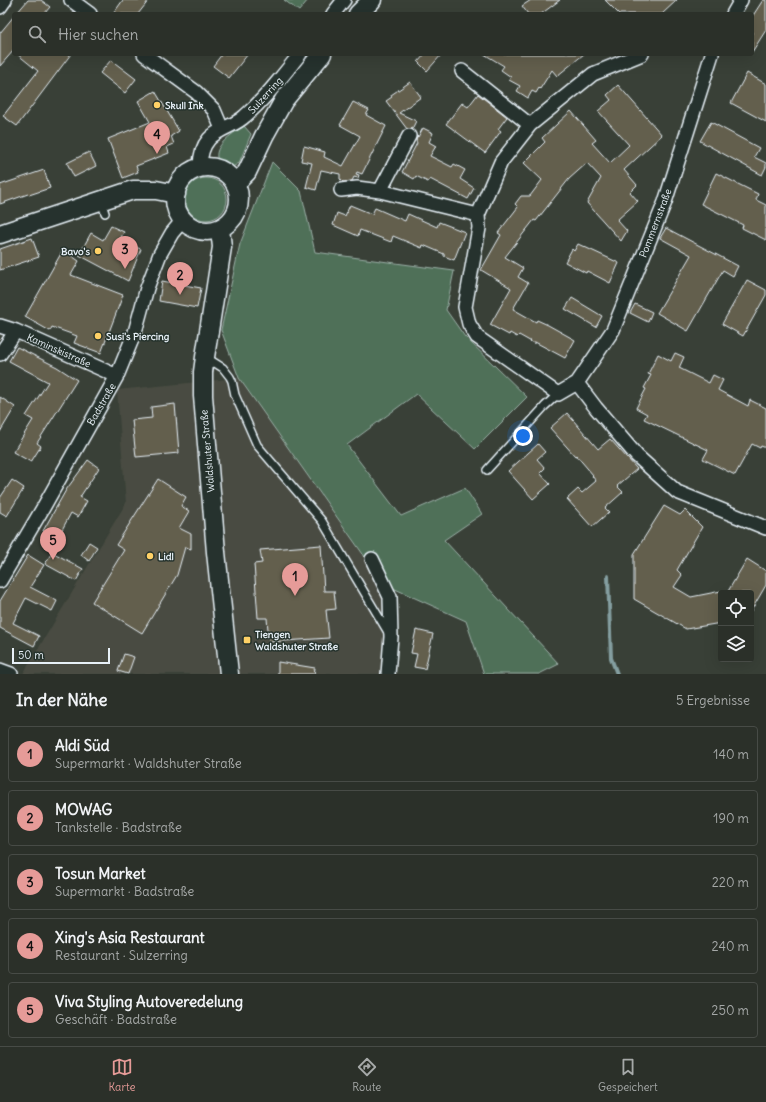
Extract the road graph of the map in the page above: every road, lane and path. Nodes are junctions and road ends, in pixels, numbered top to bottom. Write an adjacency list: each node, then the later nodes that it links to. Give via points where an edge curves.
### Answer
1 (5, 0): 6 (street)
2 (71, 0): 7 (street)
3 (344, 0): 8 (street)
4 (372, 0): 9 (main road)
5 (741, 0): 10 (street)
6 (0, 7)
7 (87, 12)
8 (335, 12)
9 (360, 12)
10 (734, 12)
11 (147, 56): 18 (street, via 196,92 214,110)
12 (298, 56): 18 (street, Sulzerring, via 270,92 244,117)
13 (320, 56): 21 (main road, via 284,100 247,172)
14 (637, 56): 17 (street, via 592,74)
15 (711, 56): 34 (street, Pommernstraße, via 665,202 619,316 613,330)
16 (462, 71): 17 (street)
17 (530, 124): 25 (street, via 501,162)
18 (222, 129): 20 (street, Sulzerring, via 210,138 204,147)
19 (409, 136): 23 (street)
20 (200, 167): 21 (main road, via 218,169 229,176); 24 (main road, via 184,176)
21 (235, 184): 27 (main road, via 240,197 238,209 232,220)
22 (341, 190): 23 (street, via 357,188)
23 (380, 191): 25 (street)
24 (176, 194): 26 (main road, via 178,214); 28 (main road, via 156,190 133,190 103,207)
25 (478, 215): 35 (street, via 479,228 465,307 469,324 477,337)
26 (183, 220): 27 (main road, via 198,230); 33 (street, Badstraße, via 160,254 147,288 135,332)
27 (220, 229): 32 (main road, Waldshuter Straße, via 222,247)
28 (0, 234)
29 (0, 326): 30 (street, Kaminskistraße)
30 (16, 331): 31 (street); 33 (street, Kaminskistraße)
31 (0, 354)
32 (205, 357): 40 (lane, via 223,368 232,381 235,395 257,445 322,521); 43 (main road, Waldshuter Straße, via 203,403)
33 (117, 376): 39 (street, Badstraße)
34 (577, 383): 35 (street, Pommernstraße); 37 (street, via 637,456 677,492)
35 (558, 394): 36 (lane)
36 (487, 470)
37 (766, 528)
38 (372, 559): 40 (street, via 390,597)
39 (0, 581)
40 (391, 637): 44 (street)
41 (0, 670): 42 (street)
42 (11, 674)
43 (229, 674)
44 (388, 674)

